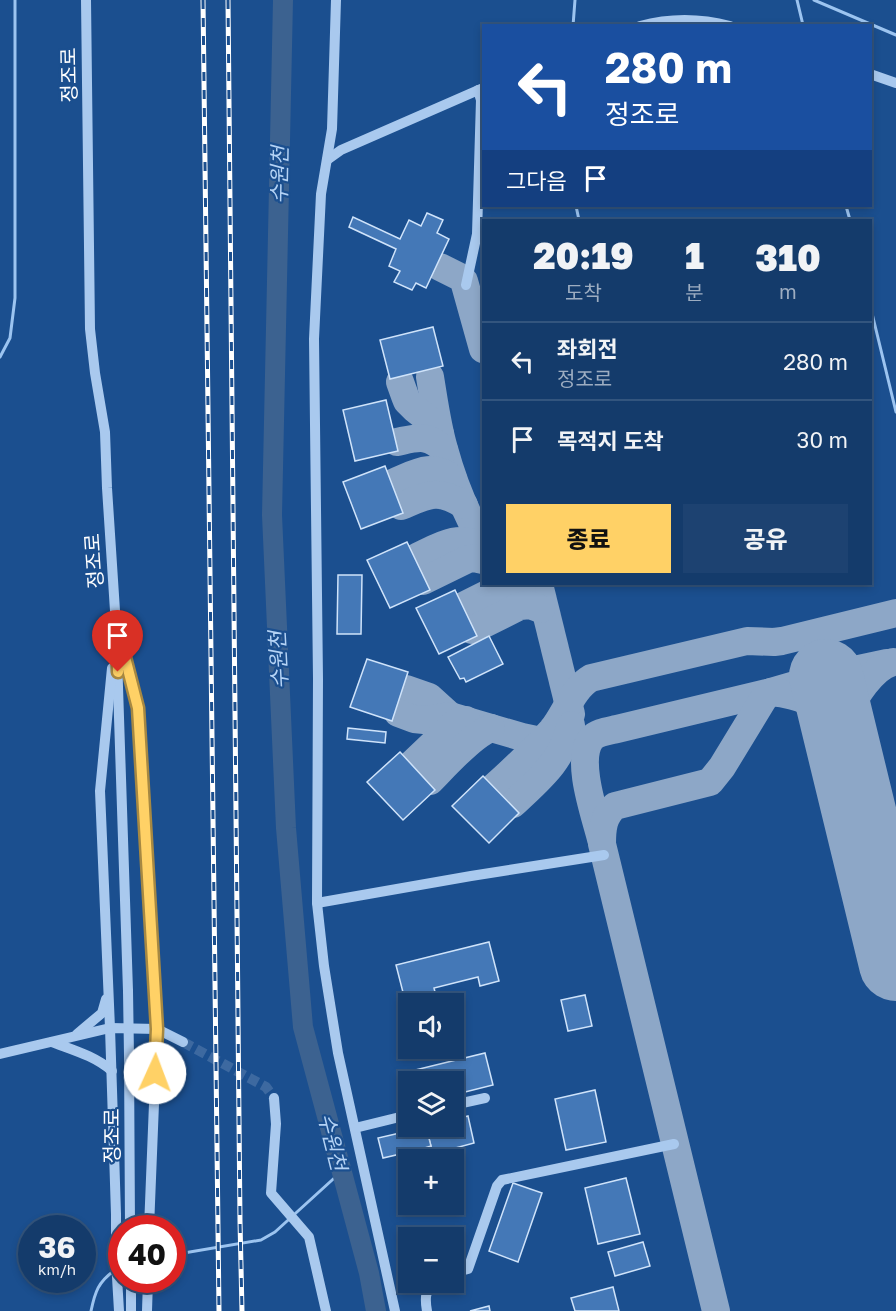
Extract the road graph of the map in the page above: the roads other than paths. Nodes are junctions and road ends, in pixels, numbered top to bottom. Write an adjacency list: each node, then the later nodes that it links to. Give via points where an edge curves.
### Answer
1 (86, 0): 10 (street, 정조로, via 90,329 105,432)
2 (336, 0): 8 (street, via 332,129)
3 (652, 24): 4 (street, via 677,20)
4 (722, 24)
5 (872, 75): 6 (street)
6 (896, 83)
7 (481, 89): 8 (street, via 341,150); 9 (street, via 477,234)
8 (327, 160): 12 (street, via 321,194 314,339)
9 (466, 285)
10 (117, 626): 13 (street, via 100,791); 15 (street, via 138,708); 27 (street, 정조로, bridge)
11 (604, 855): 12 (street)
12 (317, 903): 25 (street, via 338,1053)
13 (109, 990): 14 (street); 16 (street, via 102,1013)
14 (111, 1028): 15 (street); 16 (street); 20 (street)
15 (157, 1029): 18 (street); 28 (street)
16 (74, 1037): 17 (street)
17 (52, 1042): 19 (street); 20 (street, via 86,1054)
18 (183, 1042)
19 (0, 1054)
20 (112, 1071): 35 (street)
21 (274, 1098): 36 (street, via 271,1193 309,1237)
22 (485, 1098): 23 (street)
23 (464, 1103)
24 (398, 1117): 25 (street)
25 (355, 1128): 37 (street)
26 (674, 1144): 29 (street, via 502,1180 468,1269)
27 (130, 1215)
28 (150, 1215)
29 (464, 1270)
30 (130, 1293): 33 (street)
31 (148, 1293): 34 (street)
32 (426, 1293): 38 (street)
33 (131, 1309)
34 (147, 1309)
35 (119, 1311)
36 (326, 1311)
37 (395, 1311)
38 (427, 1311)

